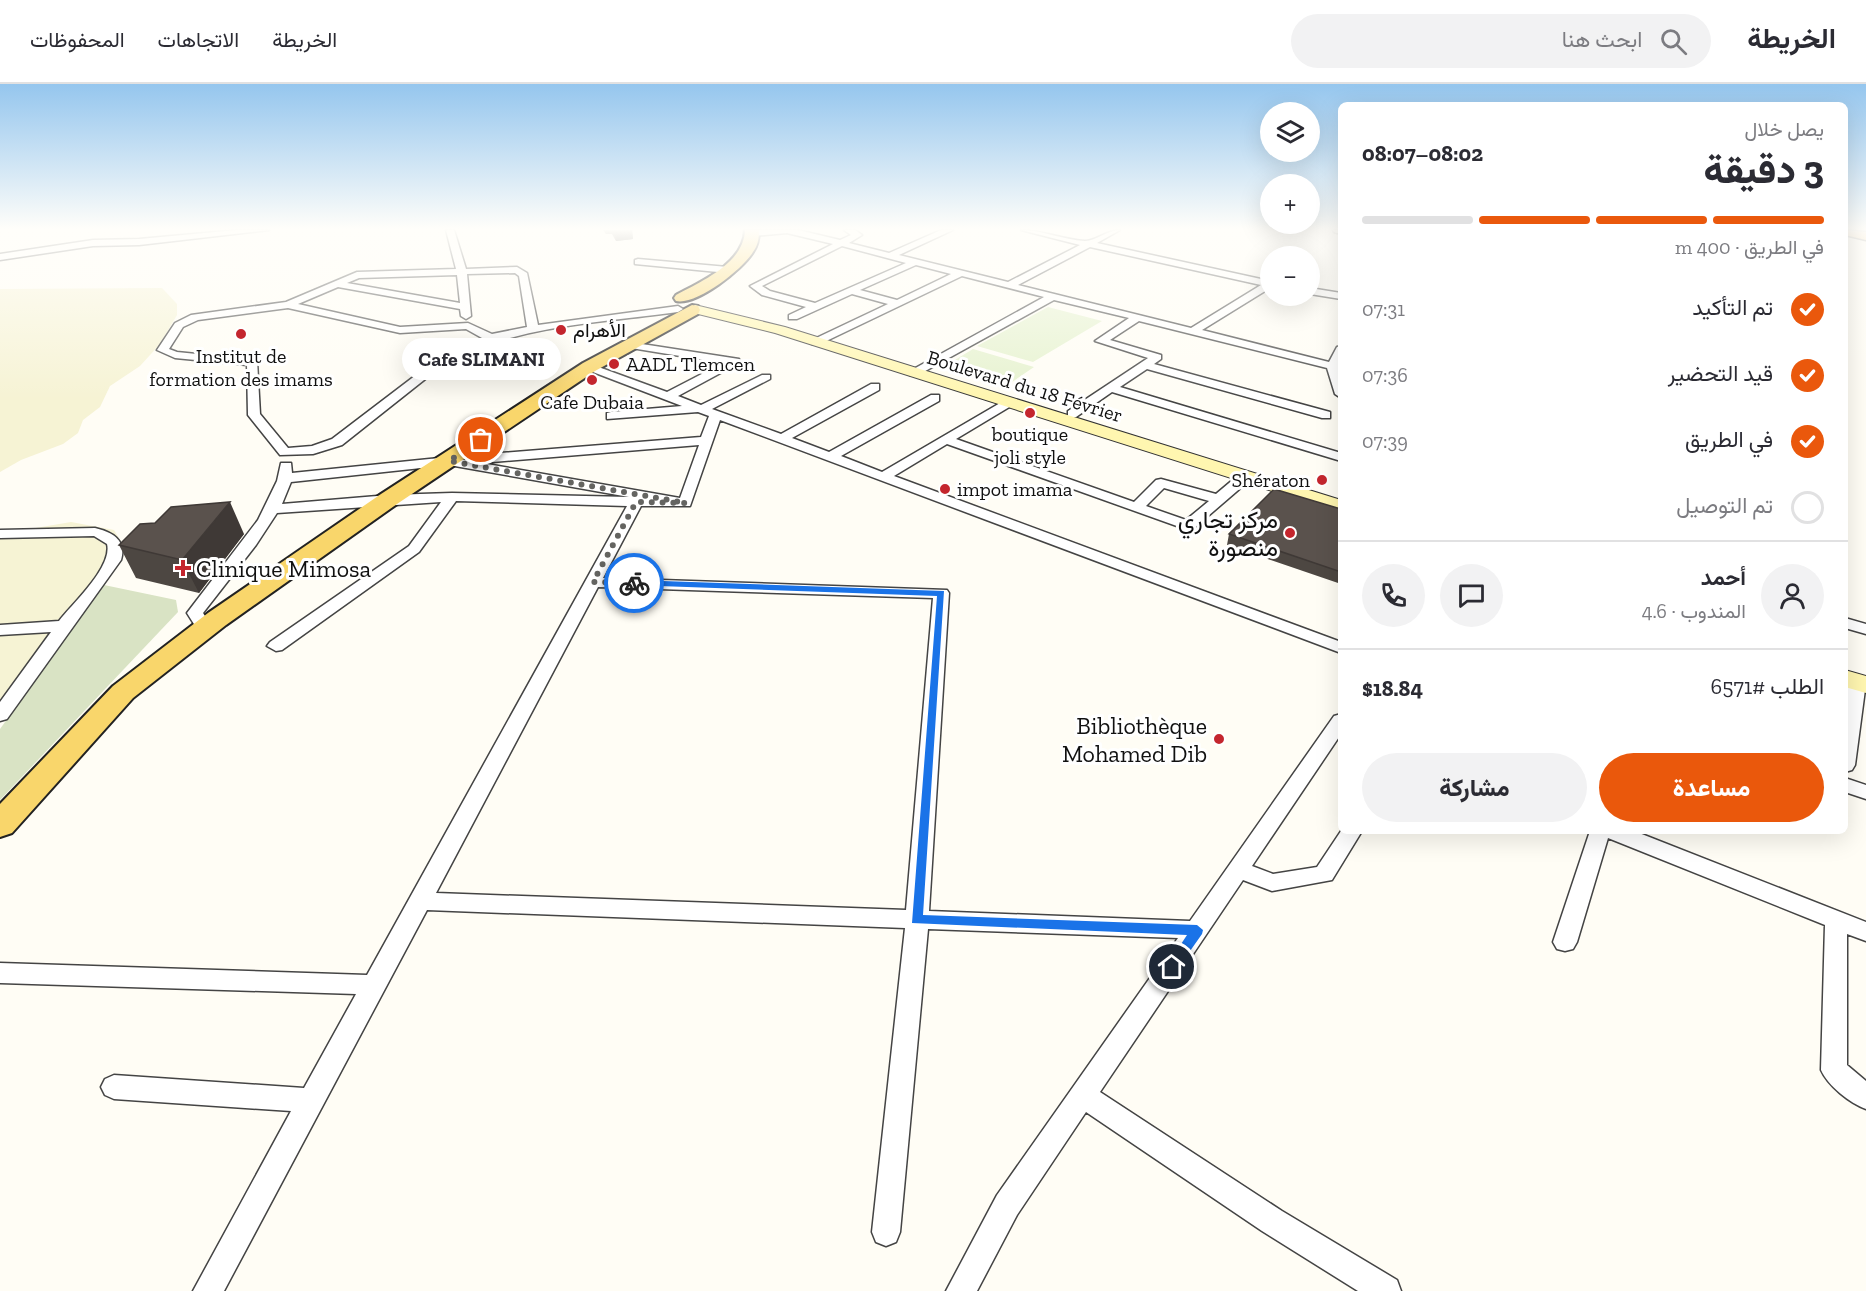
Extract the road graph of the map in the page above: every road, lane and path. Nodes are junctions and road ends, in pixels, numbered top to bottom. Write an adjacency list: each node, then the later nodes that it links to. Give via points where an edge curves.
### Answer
1 (332, 286): 17 (street)
2 (351, 286): 19 (street)
3 (463, 286): 19 (street)
4 (526, 286): 25 (street)
5 (708, 286): 18 (main road)
6 (710, 286): 18 (main road)
7 (756, 286): 20 (street)
8 (862, 286): 12 (street)
9 (933, 286): 16 (street)
10 (1009, 286): 15 (street)
11 (1260, 290): 26 (street)
12 (851, 291): 16 (street); 20 (street)
13 (1320, 293): 14 (street)
14 (1338, 296)
15 (1052, 297): 23 (street); 36 (street)
16 (898, 303): 29 (street)
17 (288, 305): 24 (street, via 400,330); 51 (street, via 195,317 179,325 163,350 175,355 253,362 254,415)
18 (686, 305): 22 (street); 22 (street); 28 (main road); 28 (main road); 29 (main road, Boulevard du 18 Février)
19 (465, 307): 24 (street)
20 (816, 307): 21 (street)
21 (793, 317)
22 (609, 318): 25 (street)
23 (1137, 318): 26 (street); 33 (street, via 1101,341 1157,357)
24 (468, 326): 27 (street)
25 (533, 328): 27 (street)
26 (1192, 332): 34 (street)
27 (491, 338): 32 (street)
28 (638, 340): 35 (main road); 41 (street, via 735,361)
29 (820, 340): 36 (main road, Boulevard du 18 Février)
30 (1338, 355): 34 (street)
31 (543, 357): 32 (street)
32 (445, 358): 51 (street, via 337,442 313,450)
33 (1145, 365): 40 (street); 46 (street)
34 (1332, 366): 38 (street)
35 (589, 367): 41 (street); 54 (main road)
36 (918, 371): 43 (main road, Boulevard du 18 Février); 45 (main road, Boulevard du 18 Février)
37 (766, 377): 44 (street)
38 (1338, 385)
39 (875, 387): 48 (street)
40 (1110, 388): 45 (street); 53 (street)
41 (669, 396): 44 (street)
42 (934, 398): 52 (street)
43 (1007, 403): 50 (street); 56 (main road, Boulevard du 18 Février)
44 (710, 411): 47 (street); 48 (street); 49 (street)
45 (1072, 414): 59 (main road, Boulevard du 18 Février)
46 (1326, 415)
47 (611, 416)
48 (783, 438): 52 (street)
49 (707, 440): 54 (street); 63 (street)
50 (945, 440): 55 (street); 65 (street)
51 (285, 452): 57 (street)
52 (832, 456): 55 (street)
53 (1338, 456)
54 (449, 461): 57 (street); 60 (main road); 63 (street)
55 (884, 476): 75 (street)
56 (1246, 476): 61 (street); 64 (main road, Boulevard du 18 Février)
57 (287, 478): 66 (street)
58 (452, 497): 60 (street); 62 (street); 74 (street, via 414,549)
59 (1338, 497)
60 (389, 499): 66 (street); 71 (main road)
61 (1218, 499): 65 (street, via 1161,483); 65 (street, via 1188,526)
62 (636, 502): 63 (street); 68 (street)
63 (686, 503)
64 (1338, 506)
65 (1136, 508)
66 (273, 509): 71 (street, via 195,613)
67 (0, 534): 70 (street, via 95,532 115,544 116,554 104,576)
68 (593, 582): 87 (street); 88 (street, via 941,593)
69 (1848, 624): 72 (street)
70 (63, 626): 73 (street); 77 (street)
71 (205, 628): 82 (main road, via 123,692)
72 (1866, 629)
73 (0, 630)
74 (276, 646)
75 (1338, 647)
76 (1856, 677): 79 (street)
77 (0, 715)
78 (1338, 724): 86 (street)
79 (1848, 741)
80 (1848, 786): 81 (street)
81 (1866, 792)
82 (0, 825)
83 (1350, 834): 86 (street, via 1324,874 1272,882)
84 (1599, 834): 92 (street)
85 (1621, 834): 89 (street)
86 (1239, 869): 90 (street)
87 (420, 901): 88 (street); 94 (street)
88 (917, 920): 90 (street); 99 (street)
89 (1836, 920): 91 (street); 97 (street, via 1834,1070)
90 (1197, 930): 96 (street)
91 (1866, 932)
92 (1564, 942)
93 (0, 973): 94 (street)
94 (374, 985): 98 (street)
95 (114, 1087): 98 (street)
96 (1083, 1096): 101 (street, via 1007,1205); 102 (street)
97 (1866, 1096)
98 (311, 1100): 100 (street)
99 (886, 1232)
100 (208, 1291)
101 (962, 1291)
102 (1386, 1291)

